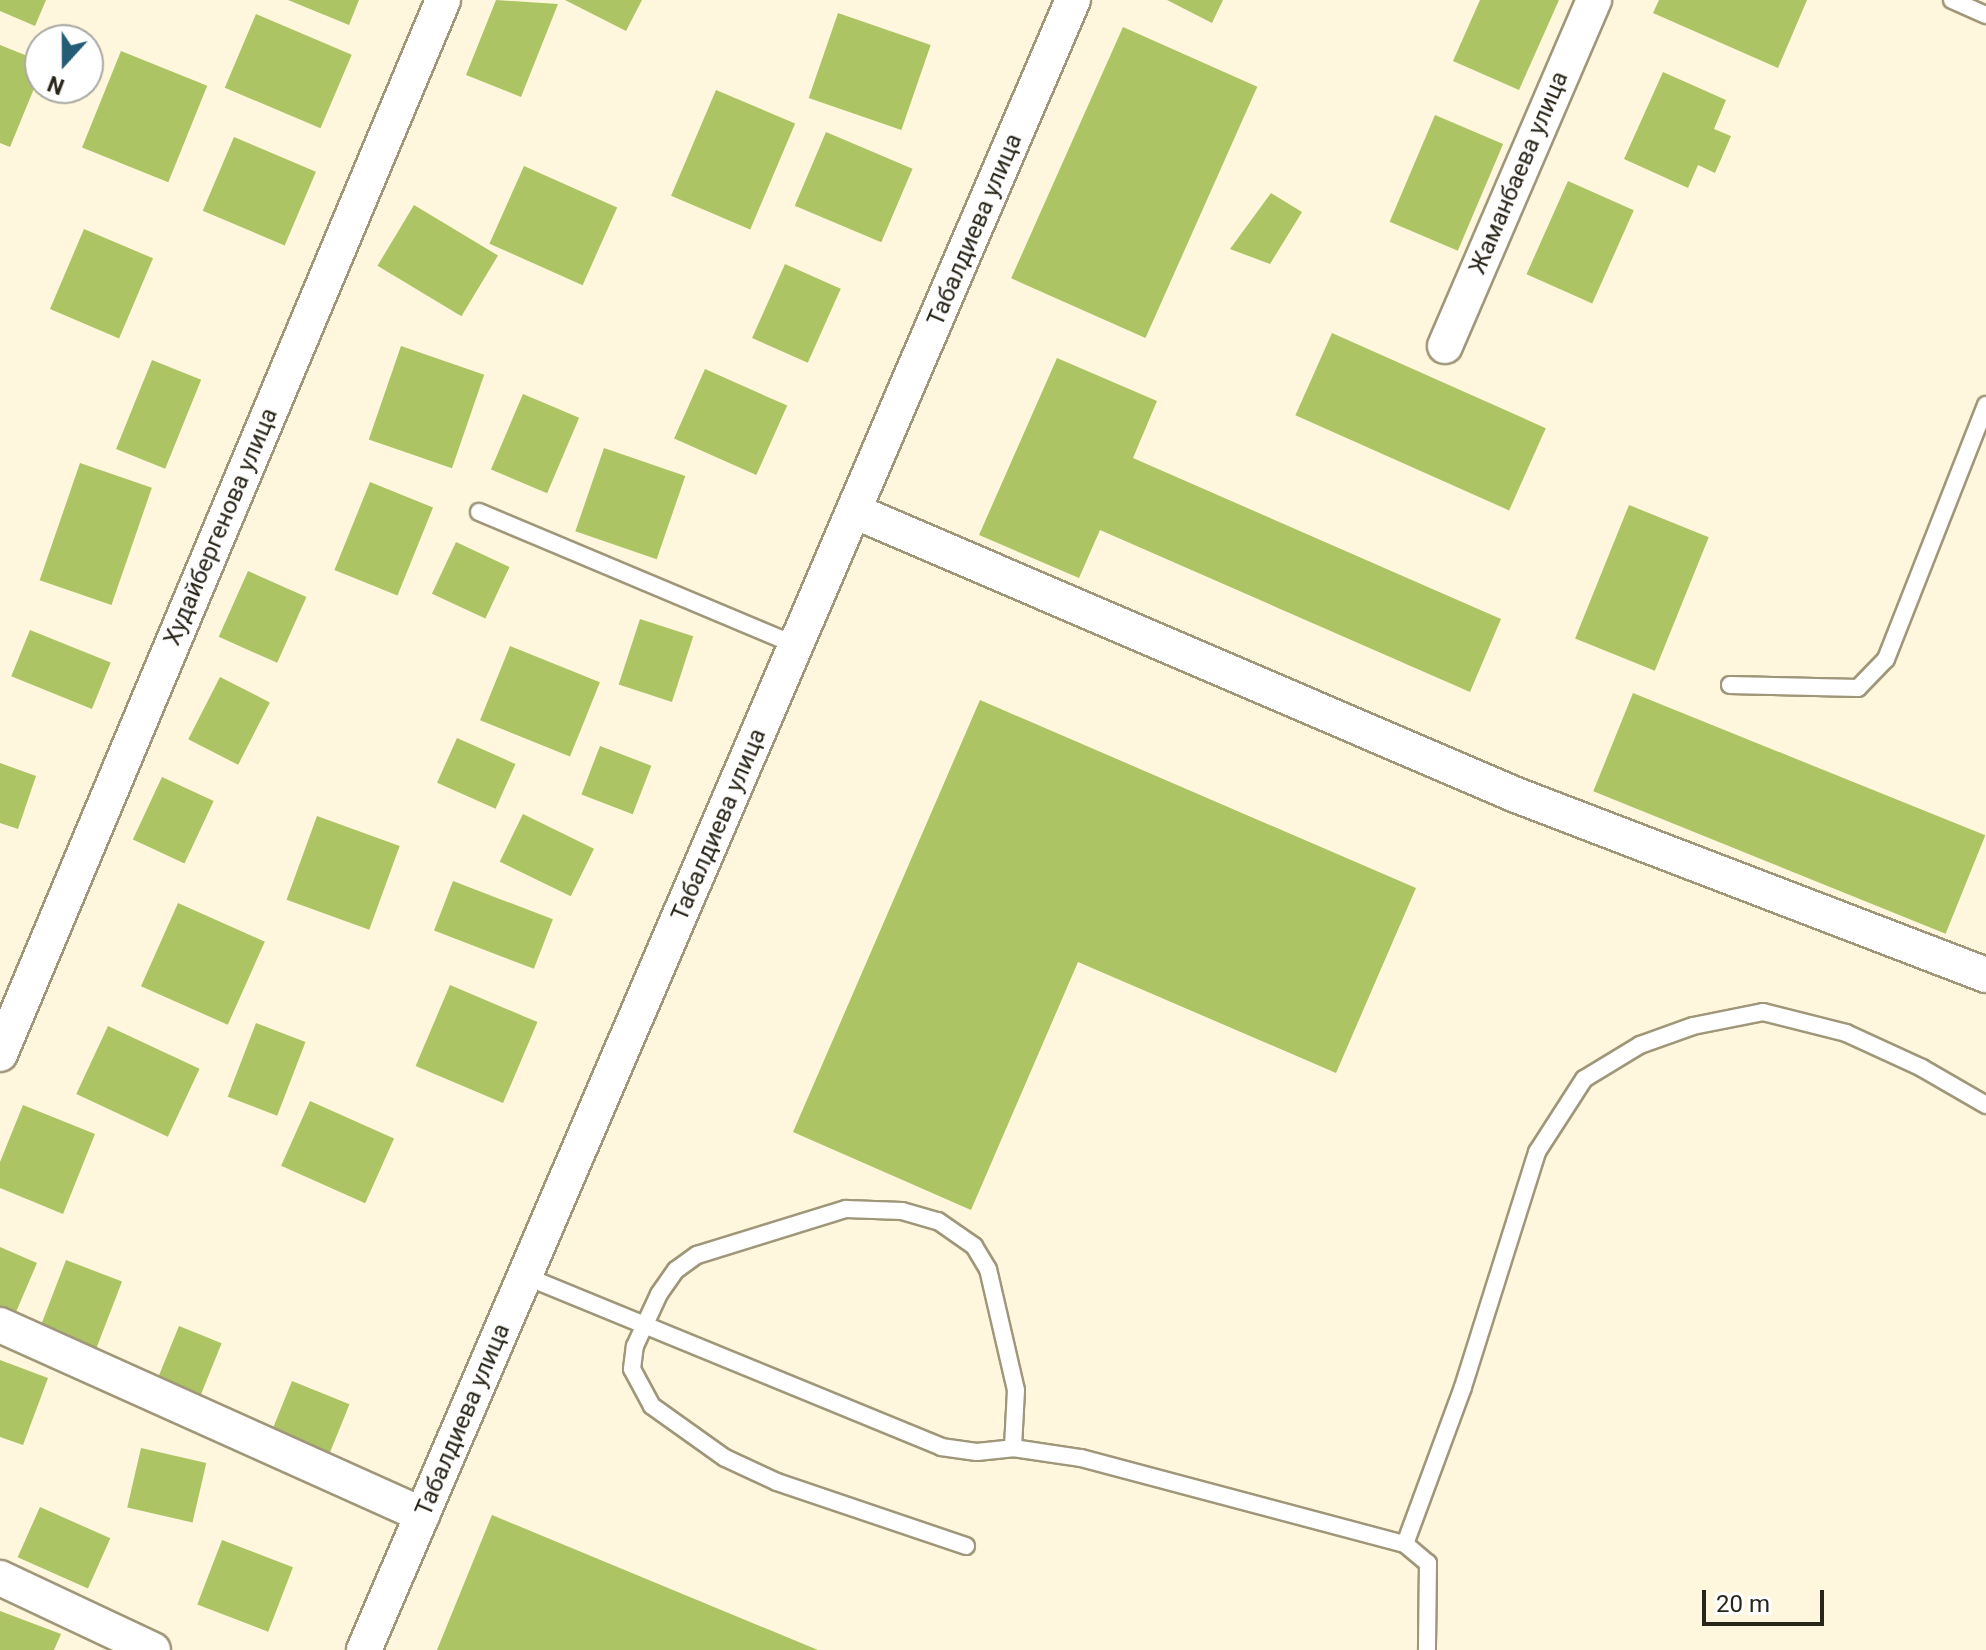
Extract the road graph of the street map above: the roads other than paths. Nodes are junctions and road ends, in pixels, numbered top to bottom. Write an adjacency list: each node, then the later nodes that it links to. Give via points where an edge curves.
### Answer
1 (443, 0): 13 (street, Худайбергенова улица)
2 (1073, 0): 8 (street, Табалдиева улица)
3 (1594, 0): 6 (street, Жаманбаева улица)
4 (1952, 0): 5 (lane)
5 (1986, 15)
6 (1445, 346)
7 (1986, 405): 11 (lane, via 1886,659 1858,688)
8 (854, 511): 10 (street, Табалдиева улица); 12 (street, via 1516,795)
9 (479, 512): 10 (lane)
10 (796, 645): 15 (street, Табалдиева улица)
11 (1730, 685)
12 (1986, 975)
13 (0, 1054)
14 (1986, 1105): 20 (lane, via 1846,1033 1763,1012 1693,1026 1640,1045 1584,1079 1537,1152 1463,1387)
15 (525, 1276): 17 (lane); 19 (street, Табалдиева улица)
16 (0, 1325): 19 (street)
17 (644, 1326): 18 (lane, via 941,1447 977,1452); 18 (lane, via 676,1270 697,1255 846,1209 902,1211 938,1221 974,1246 988,1269 1016,1390); 21 (lane, via 632,1369 644,1398 725,1458 777,1482)
18 (1013, 1448): 20 (lane, via 1161,1477)
19 (422, 1515): 24 (street, Табалдиева улица)
20 (1405, 1544): 25 (lane, via 1428,1563)
21 (966, 1546)
22 (0, 1578): 23 (street)
23 (153, 1650)
24 (364, 1650)
25 (1427, 1650)

